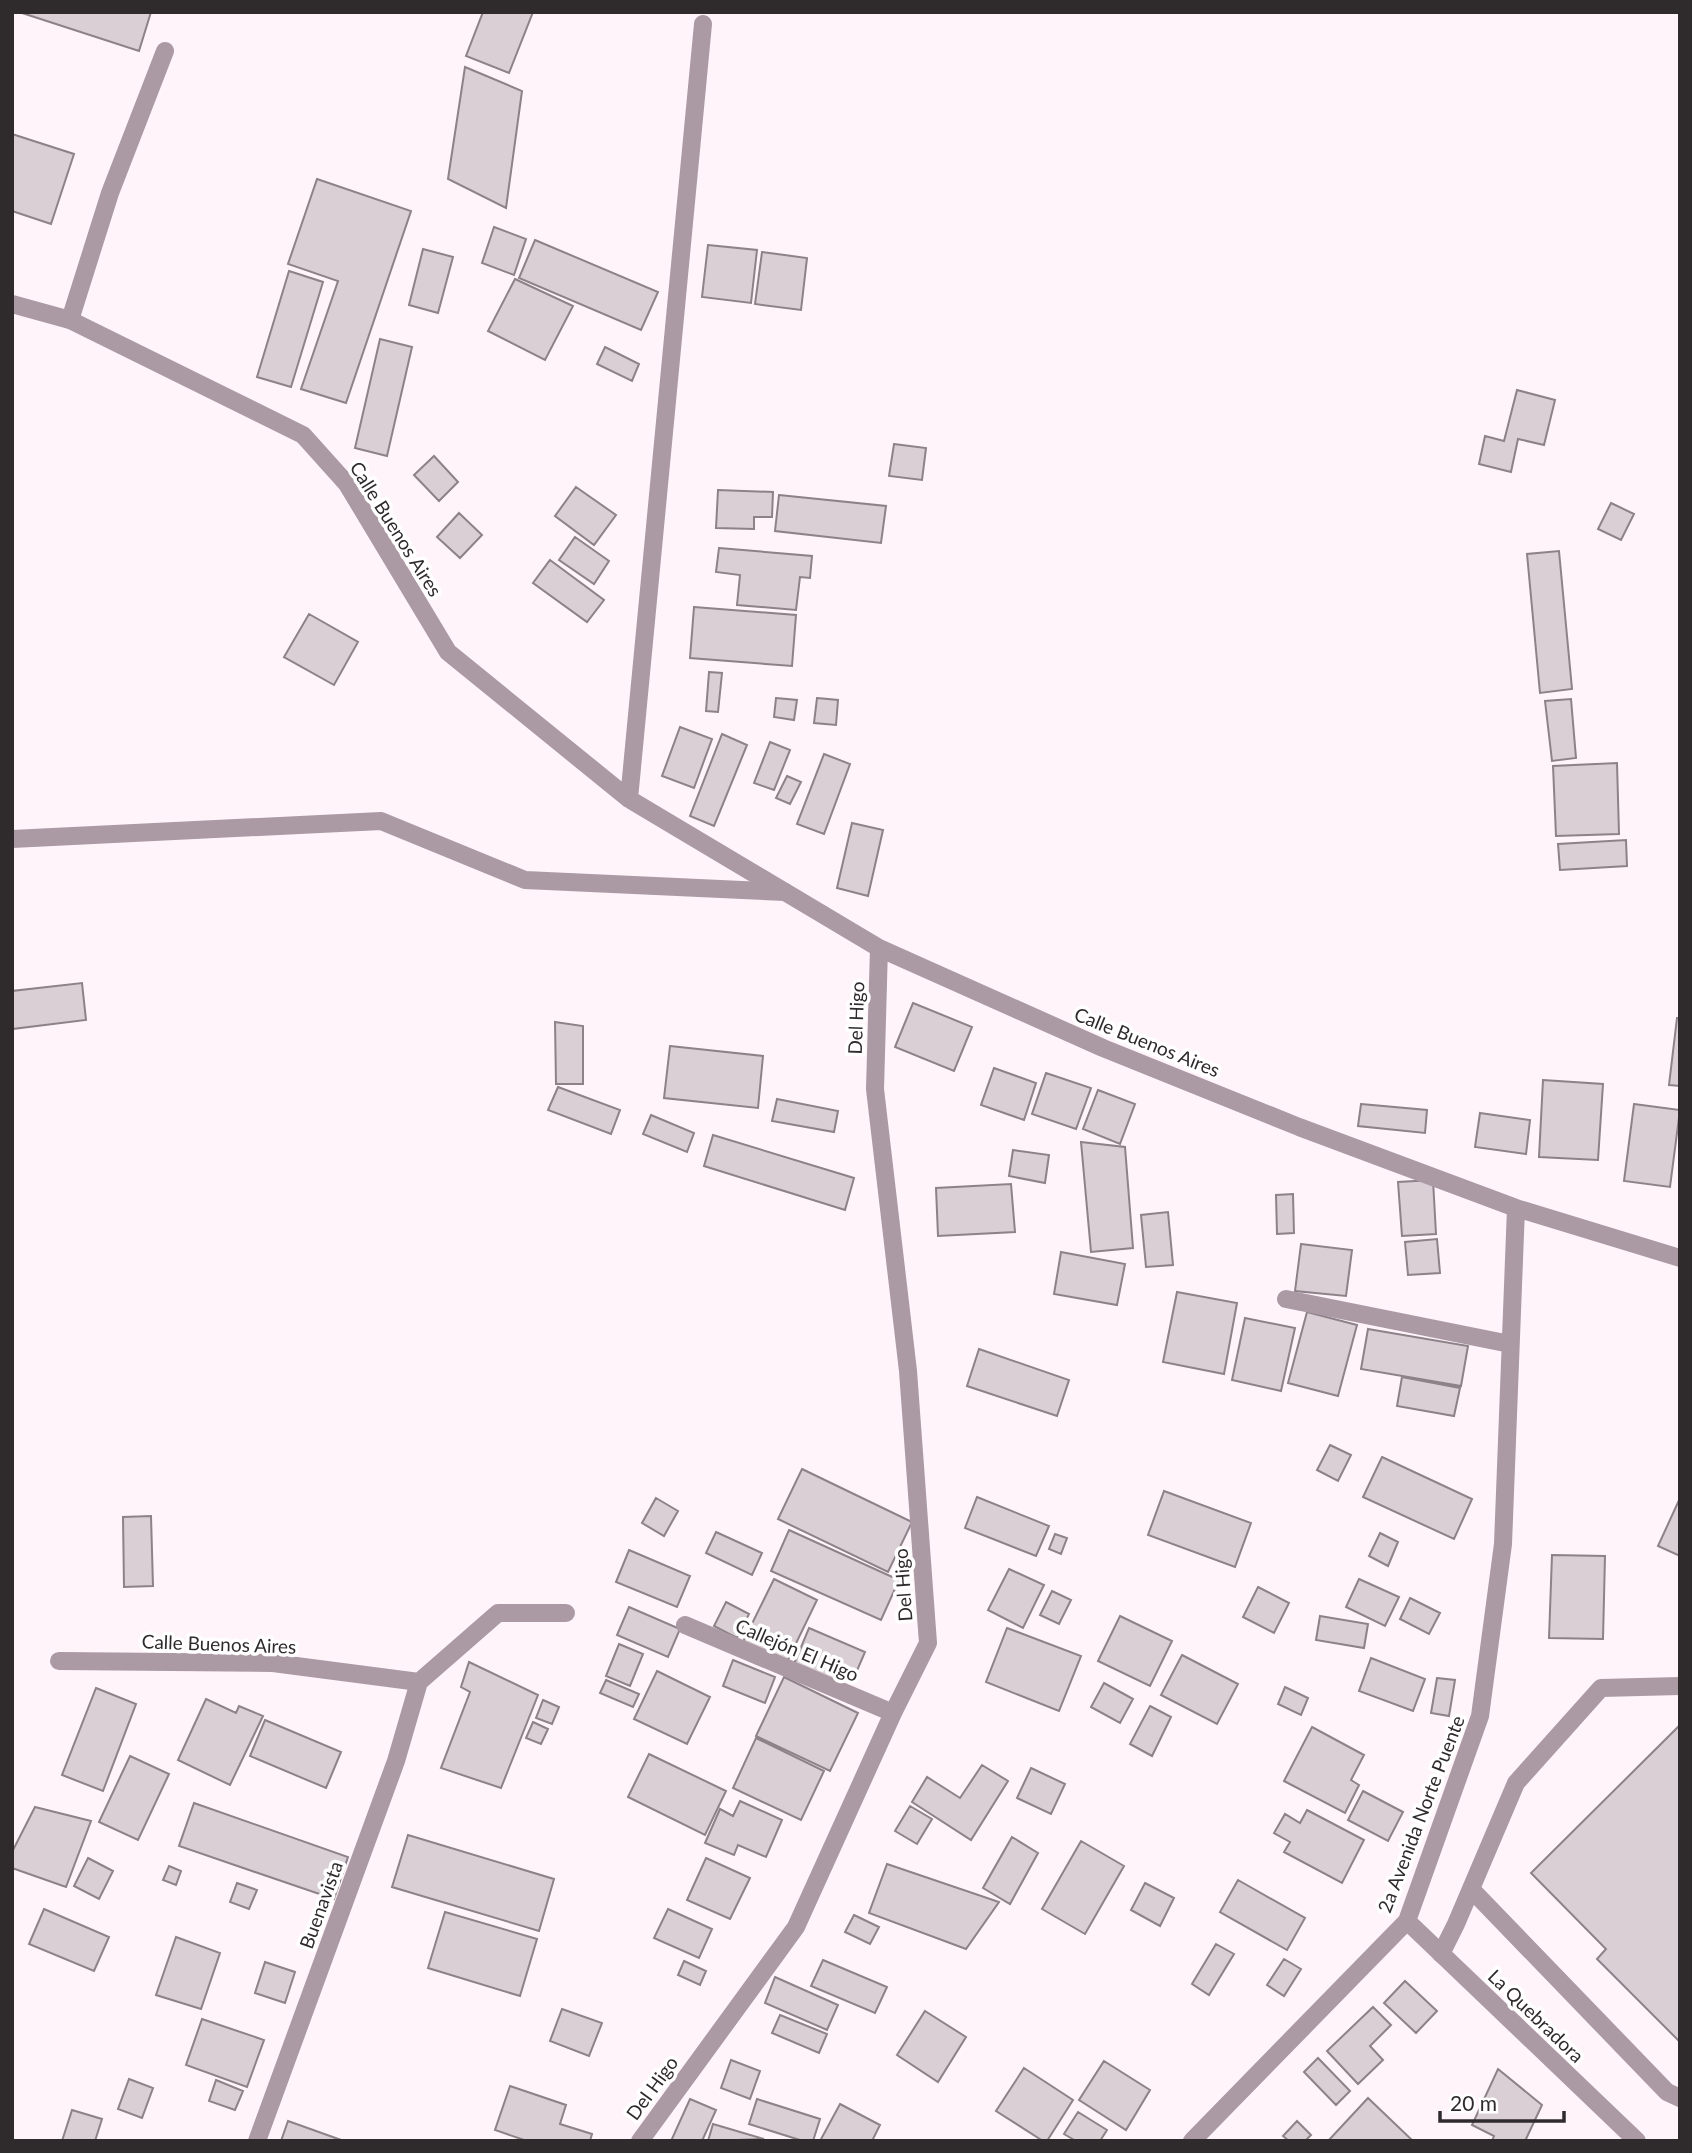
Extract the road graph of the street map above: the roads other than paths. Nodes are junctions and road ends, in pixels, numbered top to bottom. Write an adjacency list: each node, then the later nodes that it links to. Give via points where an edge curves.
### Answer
1 (703, 24): 5 (street)
2 (165, 51): 4 (street, via 110,193)
3 (12, 304): 4 (street, Calle Buenos Aires)
4 (70, 320): 5 (street, Calle Buenos Aires, via 303,435 347,484 448,652)
5 (629, 799): 7 (street, Calle Buenos Aires)
6 (12, 839): 7 (street, via 381,821 525,880)
7 (785, 892): 8 (street, Calle Buenos Aires)
8 (879, 948): 9 (street, Calle Buenos Aires, via 1102,1048); 18 (street, Del Higo, via 875,1089 908,1371 928,1643)
9 (1516, 1208): 10 (street, Calle Buenos Aires); 12 (street, 2a Avenida Norte Puente)
10 (1680, 1258)
11 (1286, 1299): 12 (street)
12 (1510, 1344): 20 (street, 2a Avenida Norte Puente, via 1503,1544 1480,1716)
13 (566, 1613): 16 (street, via 498,1613)
14 (685, 1625): 18 (street, Callejón El Higo)
15 (59, 1661): 16 (street, Calle Buenos Aires, via 273,1663)
16 (419, 1682): 23 (street, Buenavista, via 396,1761)
17 (1680, 1686): 19 (street, via 1601,1688 1516,1783)
18 (893, 1713): 24 (street, Del Higo, via 796,1927)
19 (1471, 1889): 21 (street); 22 (street, via 1667,2092)
20 (1407, 1921): 21 (street, La Quebradora); 25 (street, 2a Avenida Norte Puente)
21 (1441, 1954): 26 (street, La Quebradora)
22 (1680, 2098)
23 (257, 2141)
24 (640, 2141)
25 (1192, 2141)
26 (1637, 2141)

